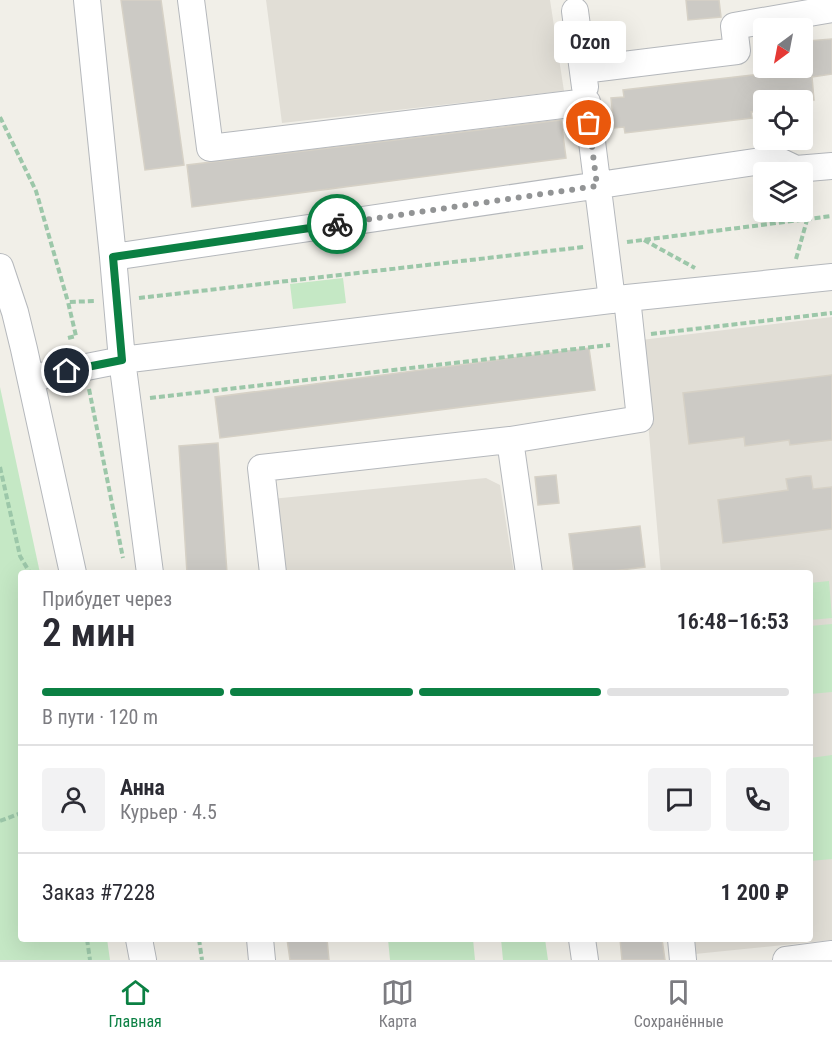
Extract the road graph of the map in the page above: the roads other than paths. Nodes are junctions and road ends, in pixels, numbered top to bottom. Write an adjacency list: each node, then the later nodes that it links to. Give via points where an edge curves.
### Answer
1 (87, 0): 9 (street)
2 (191, 0): 6 (street, via 210,148)
3 (832, 9): 5 (street, via 734,26 737,51)
4 (575, 11): 5 (street)
5 (583, 70): 6 (street)
6 (587, 102): 8 (street)
7 (832, 166): 8 (street, via 796,170 775,159)
8 (597, 186): 9 (street); 12 (street, via 604,244)
9 (113, 257): 13 (street)
10 (0, 267): 14 (street)
11 (832, 277): 12 (street)
12 (619, 299): 13 (street); 15 (street, via 632,339 640,419)
13 (122, 360): 14 (street); 17 (street)
14 (31, 378): 16 (street)
15 (510, 440): 18 (street, via 261,468); 19 (street)
16 (72, 570)
17 (150, 570)
18 (273, 570)
19 (529, 570)
20 (140, 942): 25 (street)
21 (260, 942): 26 (street)
22 (582, 942): 27 (street)
23 (681, 942): 28 (street)
24 (832, 954): 29 (street)
25 (143, 960)
26 (262, 960)
27 (585, 960)
28 (683, 960)
29 (786, 960)

